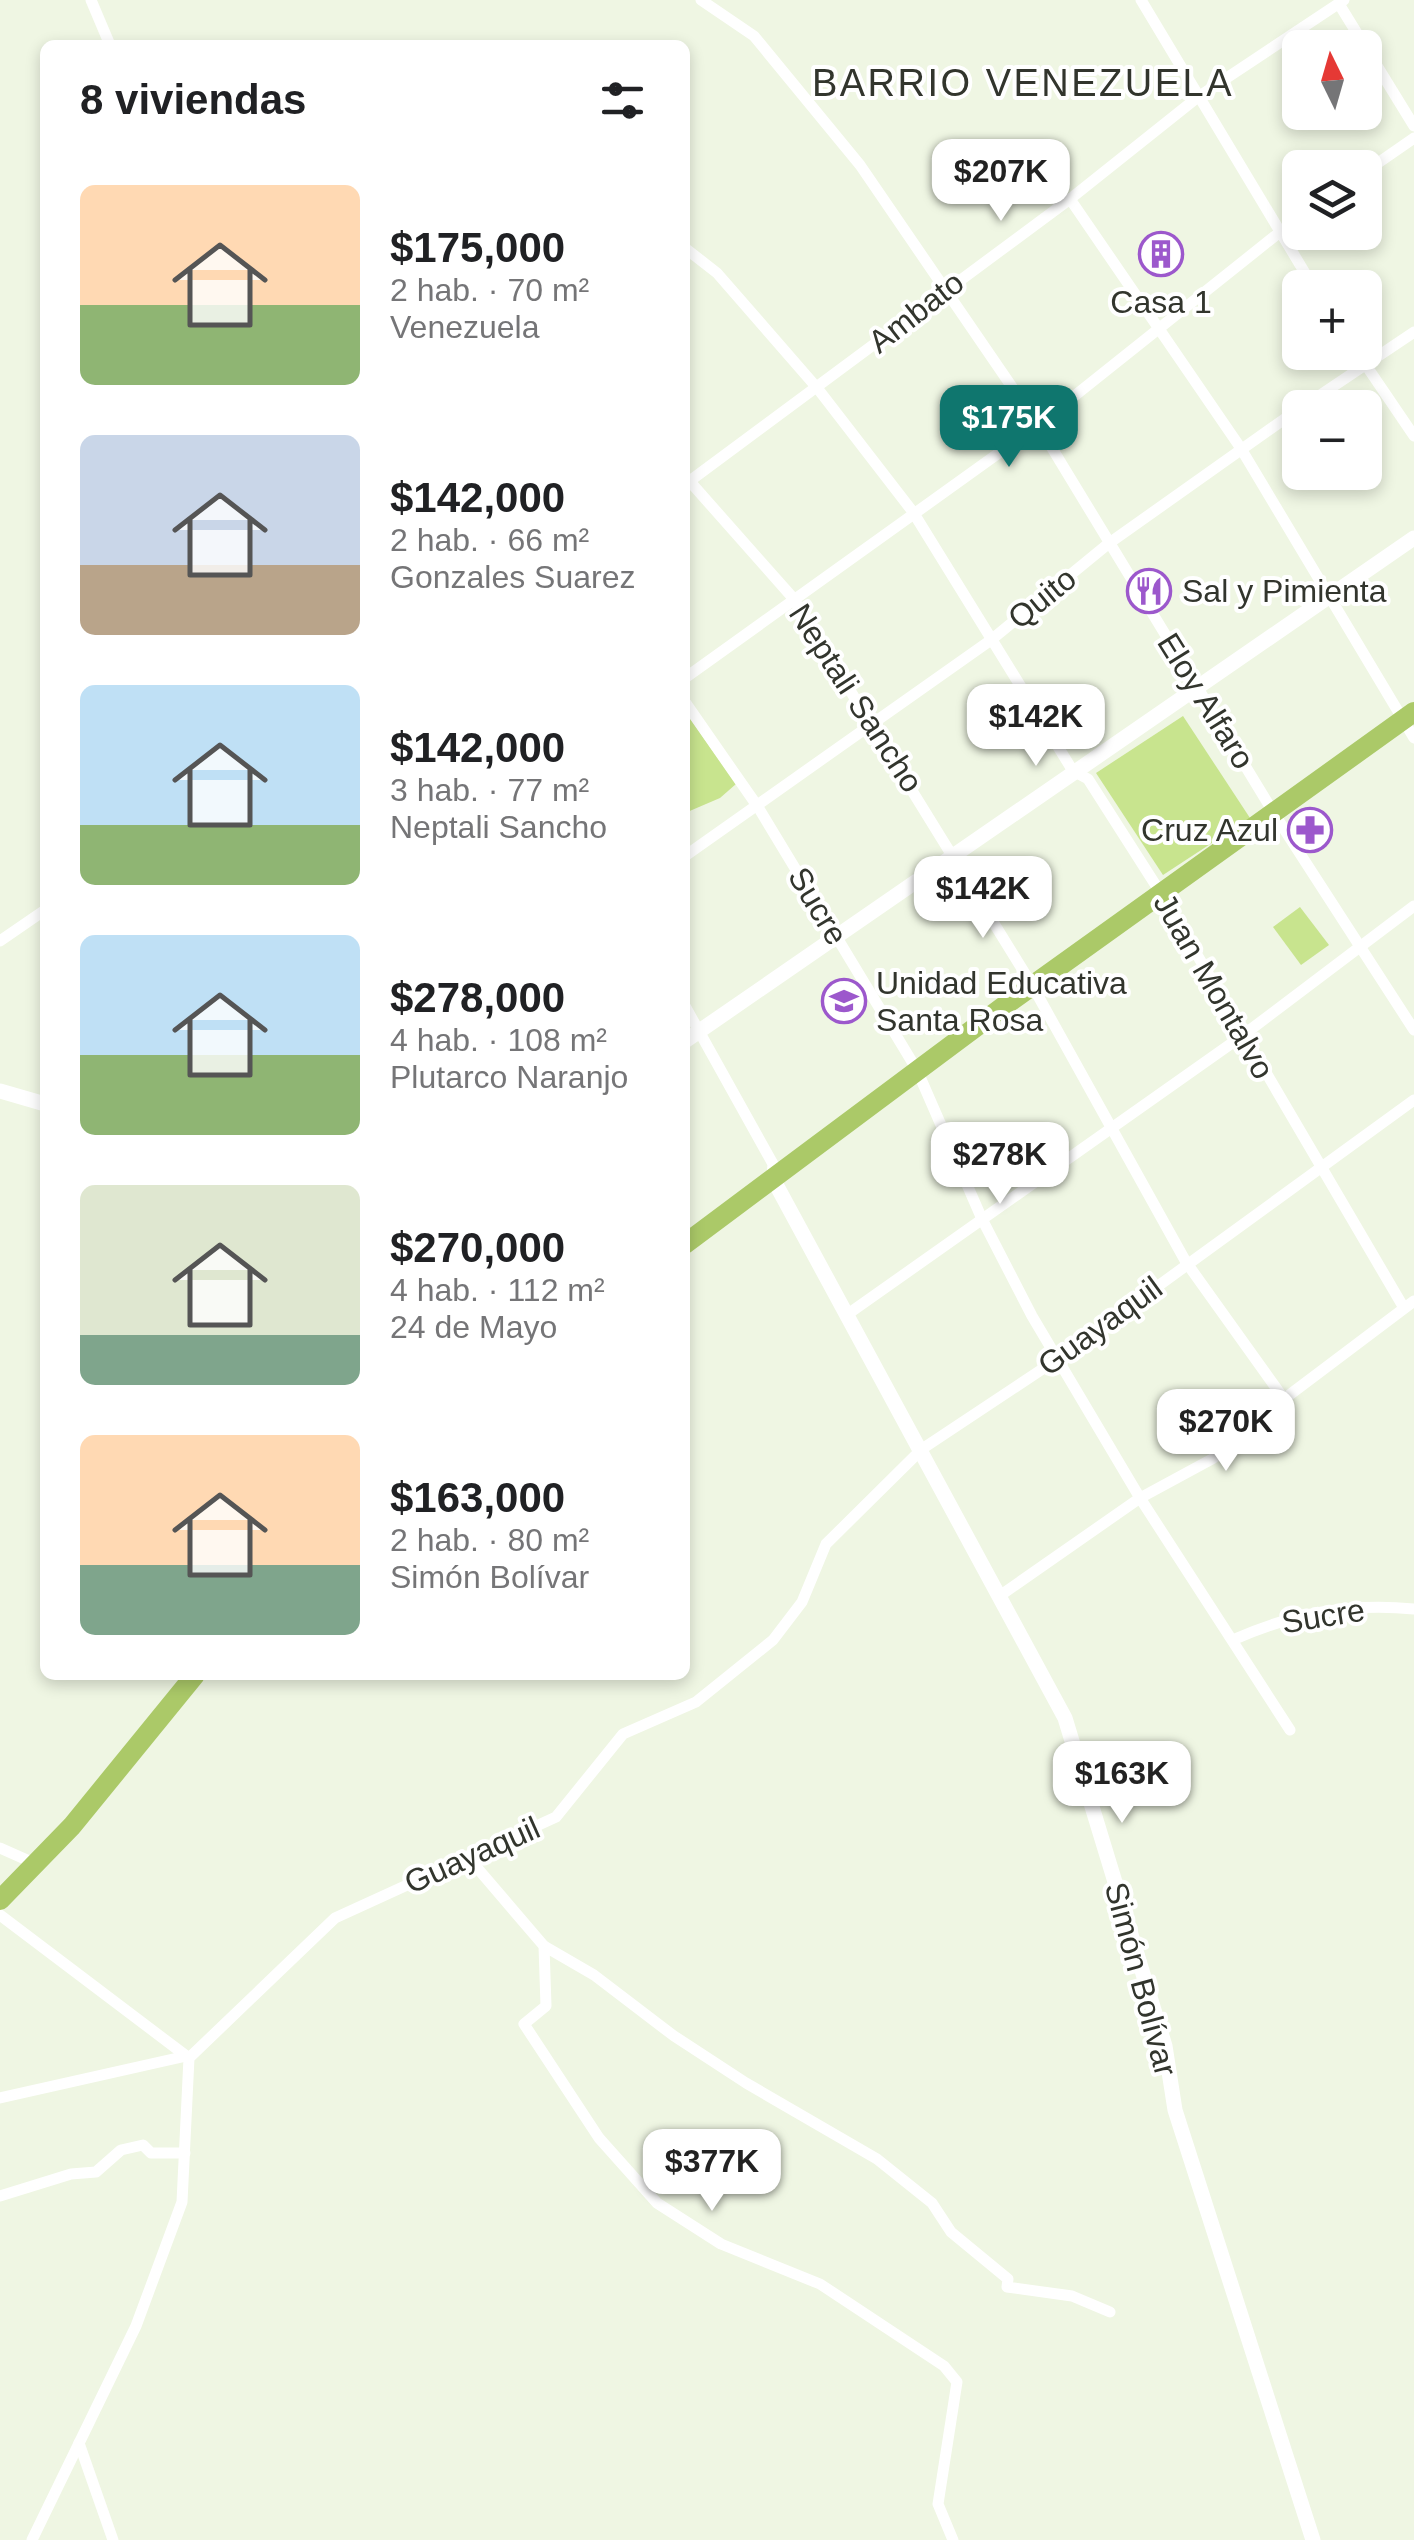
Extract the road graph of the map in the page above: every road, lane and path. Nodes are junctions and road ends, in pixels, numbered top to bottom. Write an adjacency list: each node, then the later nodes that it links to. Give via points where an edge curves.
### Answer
1 (92, 0): 5 (street)
2 (701, 0): 15 (street, Eloy Alfaro, via 754,36 860,165)
3 (1141, 0): 6 (street)
4 (1341, 2): 6 (street, Ambato); 7 (street)
5 (108, 40)
6 (1198, 98): 10 (street, Ambato); 12 (street)
7 (1414, 126)
8 (1414, 138): 9 (street)
9 (1382, 160)
10 (1070, 198): 15 (street, Ambato); 16 (street)
11 (1282, 228): 12 (street)
12 (1276, 232): 14 (street); 16 (street)
13 (690, 252): 21 (street, Juan Montalvo, via 717,273)
14 (1302, 270)
15 (943, 289): 21 (street, Ambato); 24 (street, Eloy Alfaro)
16 (1159, 326): 24 (street); 26 (street)
17 (1414, 332): 18 (street, Quito)
18 (1382, 355)
19 (1360, 370): 22 (street, Quito)
20 (1369, 370): 25 (street)
21 (818, 389): 27 (street, Ambato); 29 (street, Juan Montalvo)
22 (1328, 390)
23 (1282, 420): 26 (street, Quito)
24 (1038, 425): 29 (street); 31 (street, Eloy Alfaro)
25 (1414, 436)
26 (1240, 447): 31 (street, Quito); 32 (street)
27 (690, 479)
28 (690, 484): 33 (street, Neptali Sancho)
29 (913, 512): 33 (street); 34 (street, Juan Montalvo)
30 (1414, 538): 32 (street)
31 (1108, 544): 34 (street, Quito); 36 (street, Eloy Alfaro)
32 (1329, 595): 36 (street); 39 (street)
33 (793, 598): 35 (street); 38 (street, Neptali Sancho)
34 (991, 640): 38 (street, Quito); 40 (street, Juan Montalvo)
35 (690, 674)
36 (1197, 685): 40 (street); 42 (street, Eloy Alfaro)
37 (690, 709): 41 (street, Sucre)
38 (874, 723): 41 (street, Quito); 44 (street, Neptali Sancho)
39 (1410, 724): 42 (highway)
40 (1073, 771): 44 (street); 45 (street, Juan Montalvo, via 1088,779)
41 (758, 807): 43 (street, Quito); 48 (street, Sucre)
42 (1276, 814): 45 (highway); 50 (street, Eloy Alfaro)
43 (690, 853)
44 (955, 854): 48 (street); 51 (street, Neptali Sancho)
45 (1162, 895): 51 (highway); 55 (street, Juan Montalvo)
46 (1414, 906): 50 (street)
47 (40, 913): 49 (street)
48 (836, 936): 54 (street); 57 (street, Sucre)
49 (0, 941)
50 (1359, 943): 53 (street, Eloy Alfaro); 55 (street)
51 (1032, 985): 57 (highway); 61 (street, Neptali Sancho)
52 (690, 1014): 54 (street)
53 (1414, 1030)
54 (700, 1031): 56 (street); 63 (street, via 773,1164)
55 (1242, 1036): 61 (street); 62 (street, Juan Montalvo)
56 (690, 1037)
57 (917, 1070): 63 (highway); 64 (street, Sucre)
58 (0, 1092): 60 (street)
59 (1414, 1100): 62 (street, Guayaquil)
60 (40, 1103)
61 (1112, 1127): 64 (street); 66 (street, Neptali Sancho)
62 (1320, 1167): 66 (street, Guayaquil); 67 (street, Juan Montalvo)
63 (772, 1177): 65 (highway); 68 (street, Simón Bolívar)
64 (982, 1219): 68 (street); 69 (street, Sucre)
65 (690, 1240)
66 (1186, 1262): 69 (street, Guayaquil); 70 (street, Neptali Sancho)
67 (1409, 1304): 70 (street)
68 (848, 1314): 71 (street, Simón Bolívar)
69 (1059, 1358): 71 (street, Guayaquil); 72 (street, Sucre)
70 (1284, 1399): 72 (street, via 1212,1459)
71 (922, 1449): 73 (street, Simón Bolívar); 79 (street, Guayaquil, via 826,1544 802,1602 772,1640 696,1702 624,1734 556,1817)
72 (1140, 1498): 73 (street); 75 (street, Sucre)
73 (1002, 1595): 93 (street, Simón Bolívar, via 1065,1718 1165,2046 1175,2110)
74 (1414, 1608): 75 (street, Sucre, via 1324,1610 1283,1618)
75 (1235, 1639): 77 (street, Sucre)
76 (191, 1680): 80 (highway)
77 (1290, 1730)
78 (0, 1848): 80 (street)
79 (467, 1856): 83 (street); 84 (street, Guayaquil, via 335,1918)
80 (36, 1864): 81 (highway)
81 (0, 1900)
82 (0, 1915): 84 (street)
83 (544, 1946): 88 (street, via 746,2083 877,2159 932,2203 951,2232 1008,2279 1006,2287 1072,2296); 92 (street, via 546,2006 524,2024 598,2138 657,2204 721,2244 820,2284 944,2366 957,2382 938,2504)
84 (186, 2058): 85 (street); 86 (street)
85 (0, 2098)
86 (184, 2154): 87 (street, via 151,2153 143,2145 121,2150 96,2172); 89 (street, via 182,2202 136,2326)
87 (0, 2196)
88 (1110, 2312)
89 (79, 2442): 90 (street); 91 (street)
90 (32, 2540)
91 (113, 2540)
92 (953, 2540)
93 (1313, 2540)

